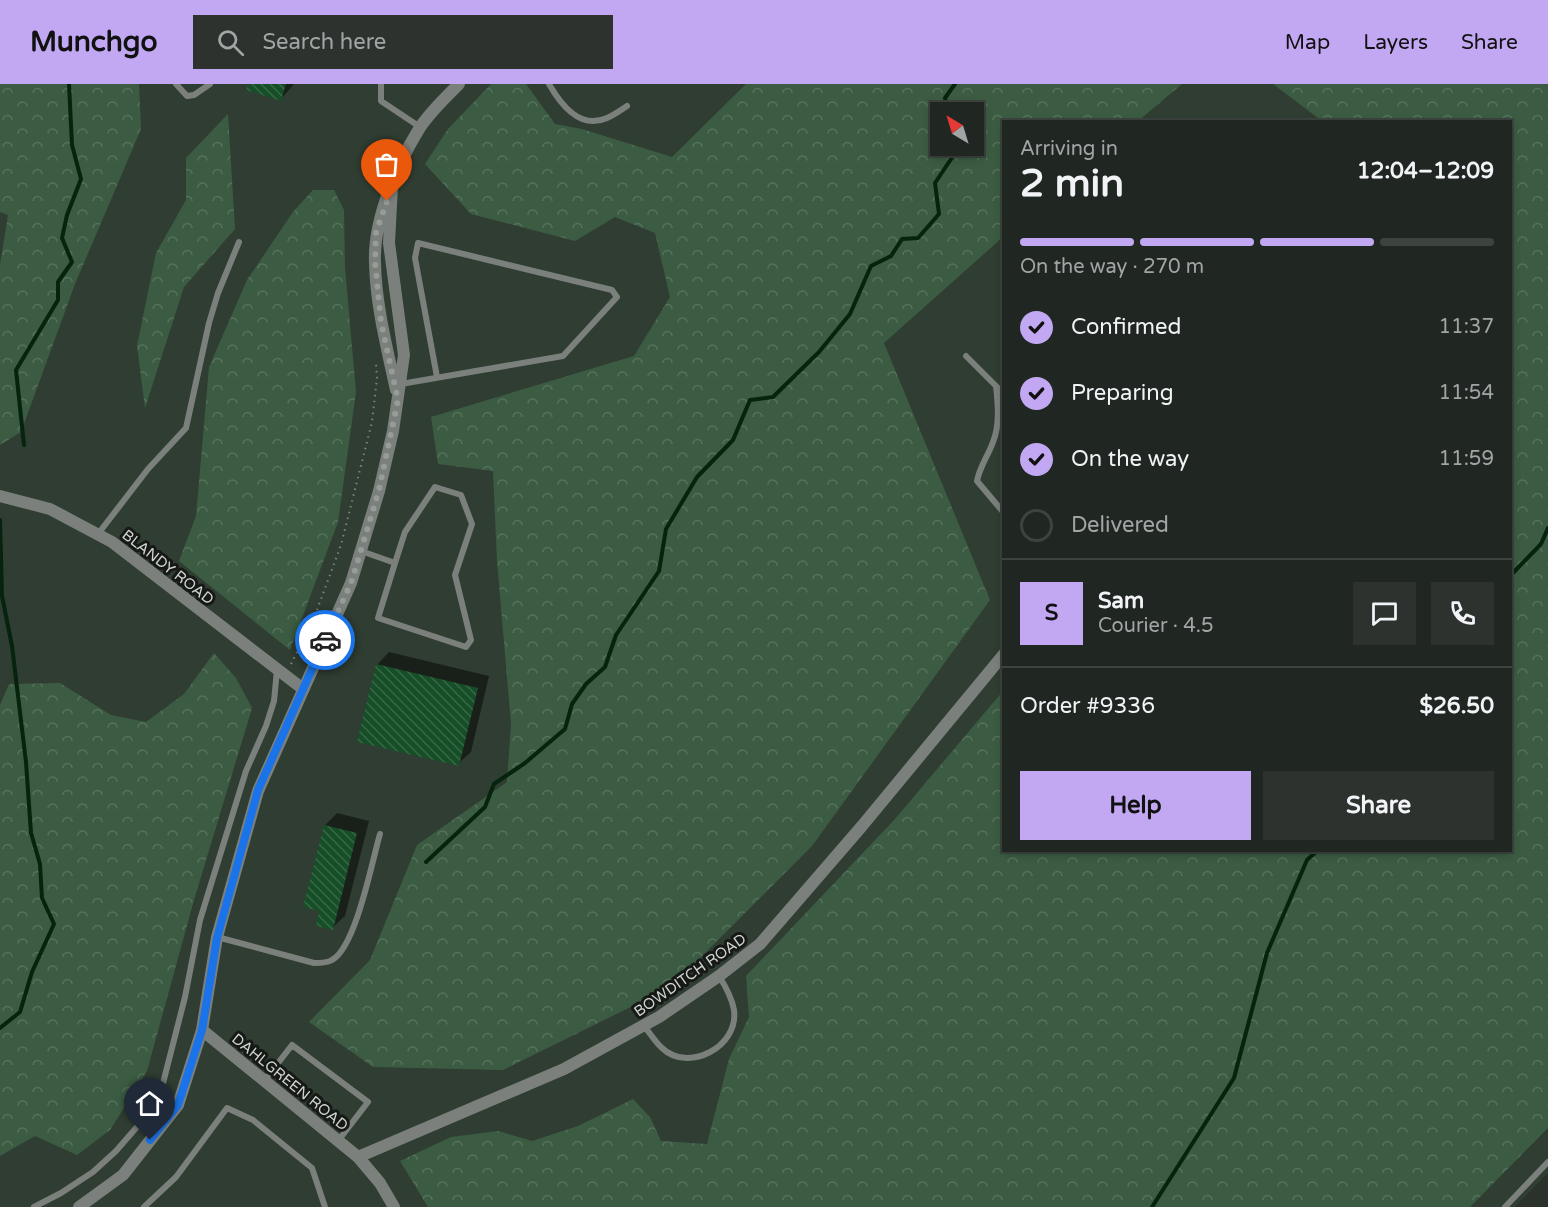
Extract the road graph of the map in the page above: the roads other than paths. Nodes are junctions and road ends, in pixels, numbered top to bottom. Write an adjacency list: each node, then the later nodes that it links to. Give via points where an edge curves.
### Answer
1 (176, 84): 2 (lane, via 187,96)
2 (210, 84)
3 (381, 84): 7 (lane, via 381,101)
4 (458, 84): 7 (street)
5 (549, 84): 6 (lane, via 572,115 589,122 606,119)
6 (627, 106)
7 (420, 127): 8 (street)
8 (392, 186): 12 (street, via 389,243 404,355); 15 (street, via 376,232 375,262 381,322)
9 (239, 242): 18 (lane, via 209,323 186,428 148,469)
10 (966, 357): 13 (lane)
11 (437, 377): 11 (lane, via 563,356 617,297 612,290 418,243 414,258); 12 (lane)
12 (400, 384): 15 (street)
13 (996, 386): 14 (lane); 17 (lane, via 999,408 994,441 977,481)
14 (1002, 392)
15 (398, 400): 19 (street)
16 (0, 496): 18 (street, BLANDY ROAD, via 50,509)
17 (1002, 511)
18 (98, 534): 22 (street, BLANDY ROAD)
19 (361, 551): 20 (lane); 23 (street, via 351,583)
20 (395, 563): 20 (lane, via 378,618 466,647 471,640 455,575 472,524 461,495 435,487 405,532)
21 (1002, 656): 26 (street, BOWDITCH ROAD, via 760,944)
22 (280, 672): 23 (street, BLANDY ROAD); 33 (lane, via 266,726 246,771 200,920 183,1008 160,1095 143,1120 100,1165)
23 (303, 689): 25 (street, via 258,790)
24 (380, 834): 25 (lane, via 352,934 330,961 314,963)
25 (217, 938): 28 (street)
26 (719, 976): 27 (street, BOWDITCH ROAD); 27 (lane, via 735,1013 730,1033 717,1048 700,1057 680,1058 662,1049)
27 (644, 1026): 31 (street, BOWDITCH ROAD, via 564,1069)
28 (202, 1030): 29 (street, DAHLGREEN ROAD); 34 (street, via 178,1105 123,1175)
29 (264, 1081): 30 (street, DAHLGREEN ROAD); 30 (lane, via 292,1045 368,1102)
30 (338, 1141): 31 (street, DAHLGREEN ROAD)
31 (358, 1157): 37 (street, DAHLGREEN ROAD)
32 (1548, 1162): 38 (lane)
33 (34, 1207)
34 (79, 1207)
35 (144, 1207): 36 (lane, via 176,1177 227,1108 253,1120 312,1168)
36 (325, 1207)
37 (394, 1207)
38 (1505, 1207)

